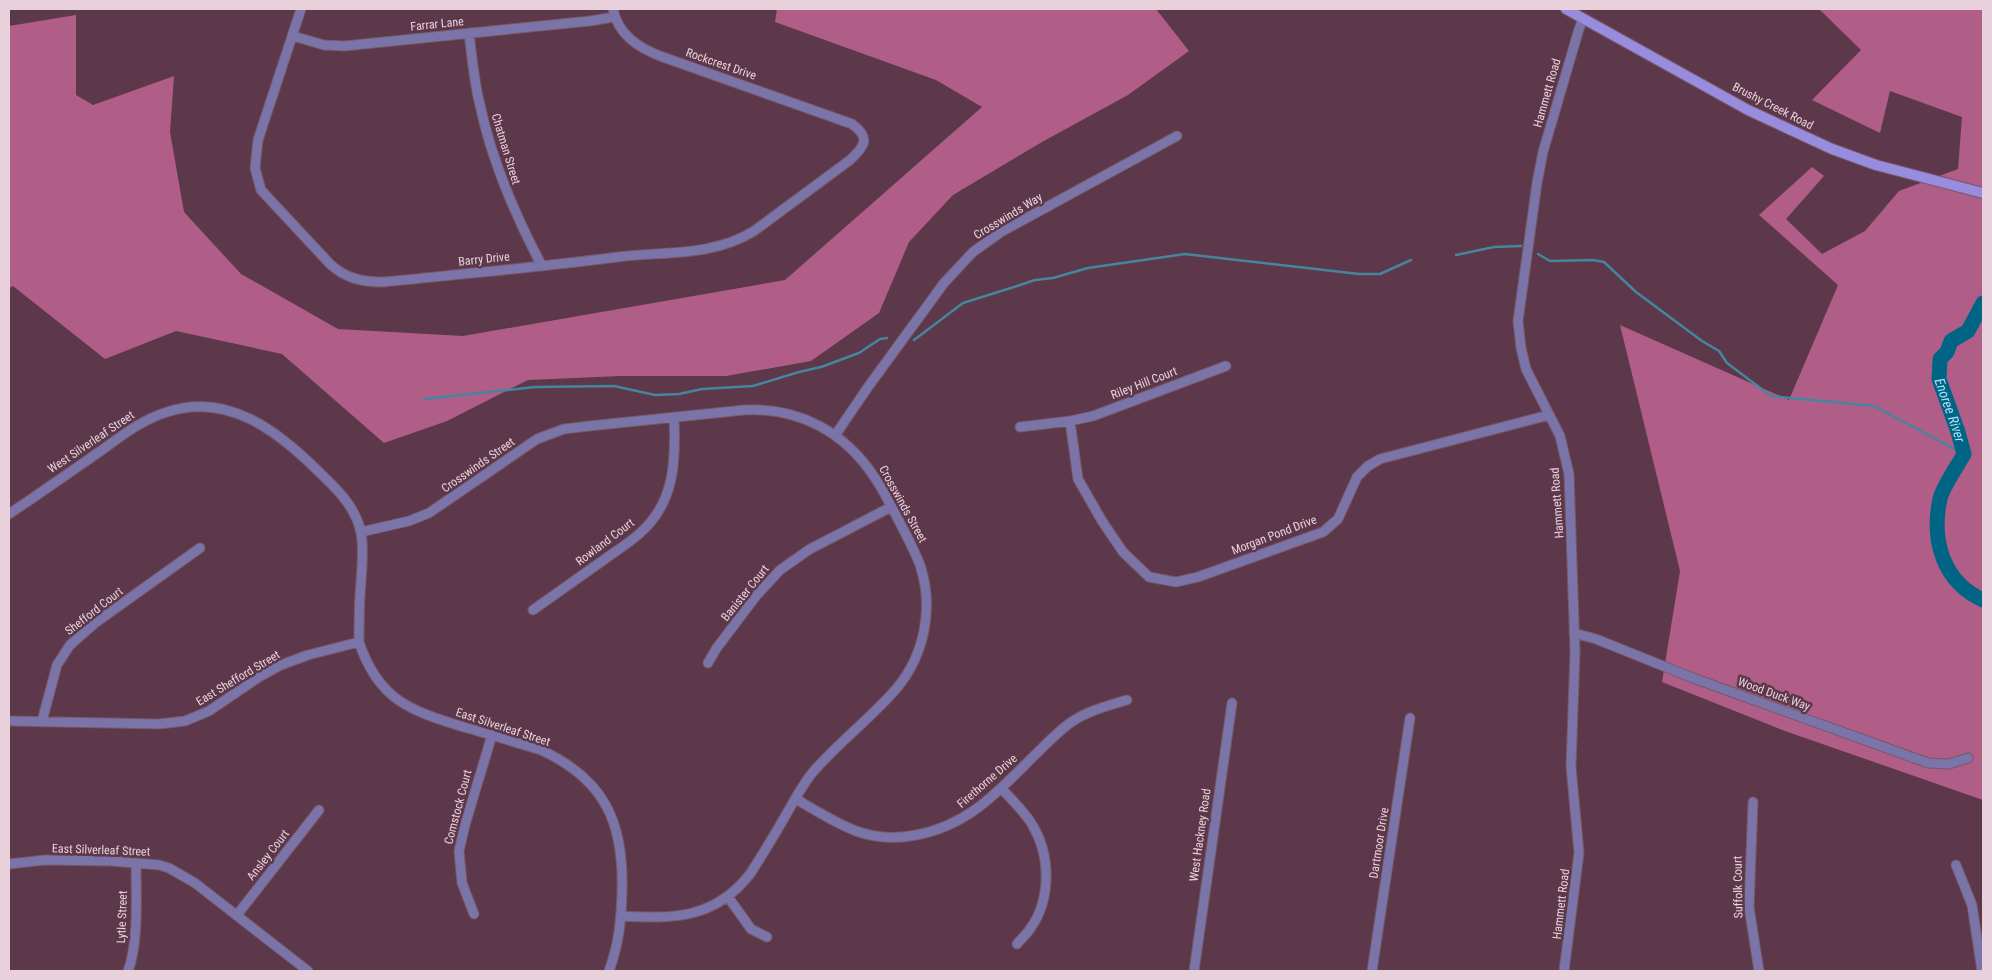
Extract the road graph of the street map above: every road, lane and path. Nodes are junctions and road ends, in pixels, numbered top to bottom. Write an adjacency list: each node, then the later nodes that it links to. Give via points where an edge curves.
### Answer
1 (301, 9): 6 (street, Barry Drive)
2 (1566, 9): 4 (main road, Brushy Creek Road)
3 (614, 13): 5 (street, Farrar Lane); 7 (street, Rockcrest Drive, via 626,36 646,51)
4 (1584, 19): 9 (main road, Brushy Creek Road, via 1748,110 1832,149 1876,165); 12 (street, Hammett Road, via 1543,152 1519,311 1518,331 1523,360)
5 (469, 33): 6 (street, Farrar Lane, via 344,46 324,45); 10 (street, Chatman Street, via 486,130 508,195)
6 (293, 36): 10 (street, Barry Drive, via 258,140 255,158 257,179 264,195 336,270 356,280 384,282)
7 (842, 119): 10 (street, Barry Drive, via 858,128 864,139 861,149 743,238 697,251)
8 (1178, 136): 16 (street, Crosswinds Way, via 1001,232 973,252 944,284)
9 (1983, 193)
10 (542, 266)
11 (1226, 366): 14 (street, Riley Hill Court, via 1093,416)
12 (1549, 416): 14 (street, Morgan Pond Drive, via 1380,459 1357,476 1338,519 1323,532 1176,582 1149,577 1123,552 1102,521 1078,479); 22 (street, Hammett Road, via 1560,436 1569,474)
13 (674, 417): 16 (street, Crosswinds Street, via 767,410 809,420); 19 (street, Crosswinds Street, via 551,433 520,450 429,513); 21 (street, Rowland Court, via 676,450 673,473 666,496 654,517 633,538)
14 (1070, 421): 15 (street, Riley Hill Court)
15 (1020, 427)
16 (836, 434): 17 (street, Crosswinds Street, via 868,468)
17 (891, 506): 24 (street, Banister Court, via 810,549 780,570 756,596); 33 (street, Crosswinds Street, via 914,550 924,580 926,613 920,647 898,687 822,761)
18 (9, 514): 19 (street, West Silverleaf Street, via 144,421 175,409 207,407 243,414 270,428 340,493)
19 (361, 532): 23 (street, West Silverleaf Street)
20 (200, 548): 29 (street, Shefford Court, via 95,623 70,645 57,665)
21 (533, 610)
22 (1574, 633): 31 (street, Wood Duck Way, via 1928,763 1949,764); 50 (street, Hammett Road, via 1571,767 1579,853)
23 (359, 642): 29 (street, East Shefford Street, via 281,665 259,676 209,711 185,721 159,724); 30 (street, East Silverleaf Street, via 378,681 401,703 426,716)
24 (708, 663)
25 (1127, 700): 32 (street, Firethorne Drive, via 1072,722)
26 (1232, 703): 48 (street, West Hackney Road)
27 (1410, 718): 49 (street, Dartmoor Drive)
28 (9, 721): 29 (street, East Shefford Street)
29 (42, 721)
30 (492, 735): 40 (street, Comstock Court, via 459,851 462,883); 42 (street, East Silverleaf Street, via 560,759 581,774 599,794 612,818 620,845)
31 (1968, 758)
32 (1001, 788): 33 (street, Firethorne Drive, via 974,812 954,824 900,837 856,831); 44 (street, via 1033,825 1042,845 1046,866 1040,908 1030,930)
33 (796, 799): 39 (street, Crosswinds Street, via 750,874)
34 (1753, 802): 51 (street, Suffolk Court, via 1749,907)
35 (319, 810): 41 (street, Ansley Court)
36 (136, 863): 37 (street, East Silverleaf Street, via 45,860); 41 (street, East Silverleaf Street, via 169,868 187,877); 45 (street, Lytle Street, via 134,941)
37 (9, 864)
38 (1956, 865): 52 (street, via 1972,906)
39 (728, 897): 42 (street, Crosswinds Street, via 689,915); 43 (street, via 751,929)
40 (474, 914)
41 (237, 915): 46 (street, East Silverleaf Street)
42 (621, 916): 47 (street, East Silverleaf Street)
43 (767, 937)
44 (1017, 944)
45 (128, 971)
46 (308, 971)
47 (610, 971)
48 (1194, 971)
49 (1372, 971)
50 (1564, 971)
51 (1759, 971)
52 (1982, 971)

